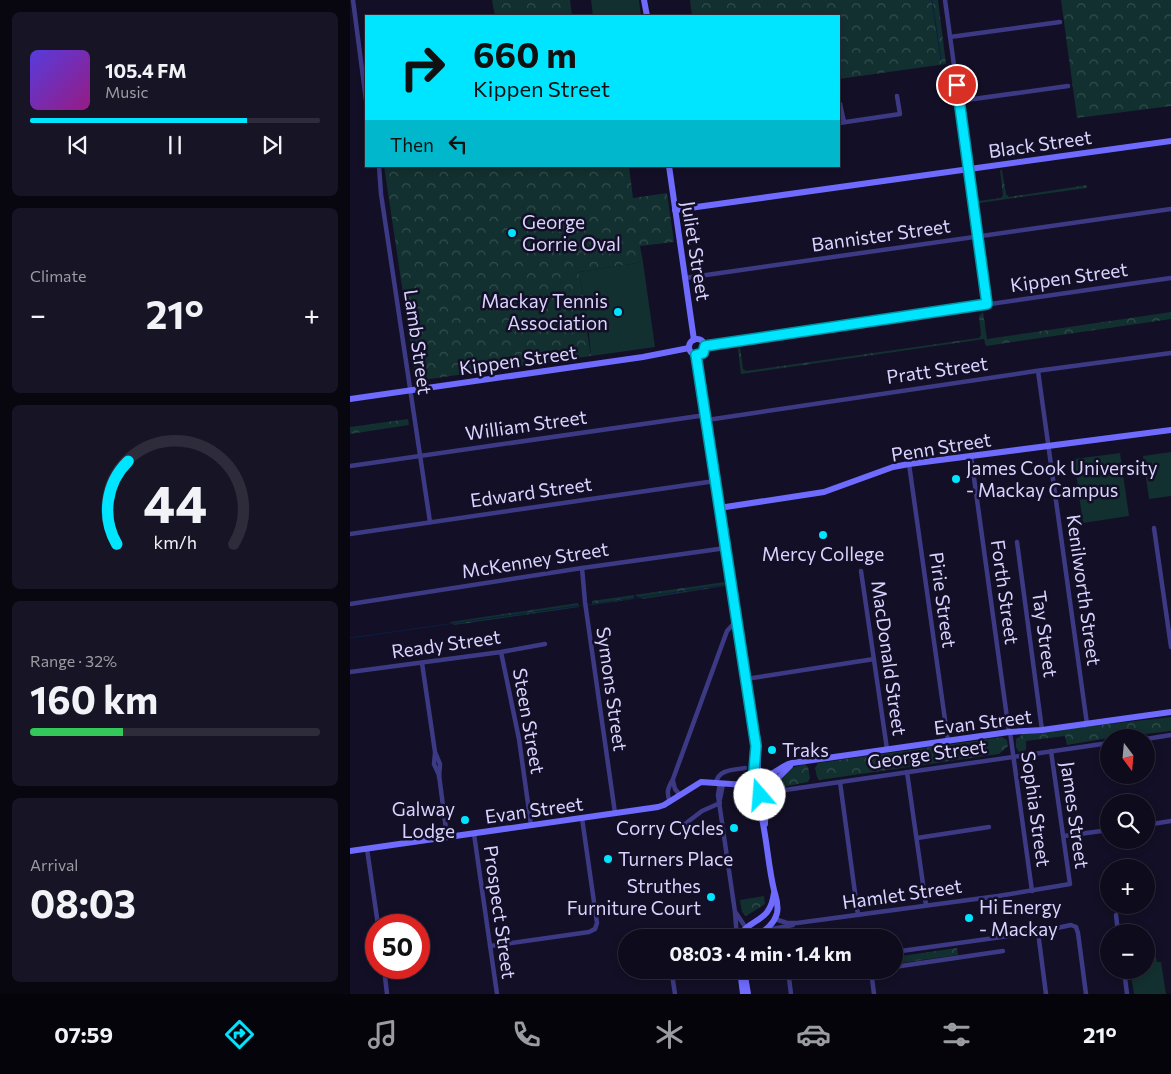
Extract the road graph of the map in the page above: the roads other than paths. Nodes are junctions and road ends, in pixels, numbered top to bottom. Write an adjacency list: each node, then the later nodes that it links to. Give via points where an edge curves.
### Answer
1 (353, 0): 8 (street)
2 (644, 0): 4 (street)
3 (945, 0): 6 (street)
4 (647, 15)
5 (1060, 22): 6 (street)
6 (950, 37): 10 (street)
7 (1068, 86): 10 (street)
8 (365, 92)
9 (897, 96): 12 (street, via 900,114)
10 (959, 101): 16 (street)
11 (840, 104): 12 (street)
12 (841, 123)
13 (1171, 141): 16 (street, Black Street)
14 (379, 167): 29 (street, Lamb Street)
15 (669, 167): 18 (street, Juliet Street)
16 (967, 169): 18 (street, Black Street); 19 (street)
17 (1171, 209): 19 (street, Bannister Street)
18 (675, 210): 20 (street, Juliet Street)
19 (978, 237): 20 (street, Bannister Street); 22 (street)
20 (685, 278): 23 (street, Juliet Street)
21 (1171, 278): 22 (street, Kippen Street)
22 (987, 304): 24 (street, Kippen Street)
23 (694, 340): 24 (street, via 702,341); 25 (street)
24 (705, 346): 27 (street, via 703,353)
25 (689, 348): 27 (street); 29 (street, Kippen Street)
26 (1171, 353): 28 (street, Pratt Street)
27 (696, 355): 31 (street)
28 (1038, 371): 31 (street, Pratt Street); 33 (street, Kenilworth Street)
29 (410, 390): 30 (street, Kippen Street); 34 (street, Lamb Street)
30 (350, 399)
31 (706, 417): 34 (street, William Street); 38 (street)
32 (1171, 430): 33 (street, Penn Street)
33 (1049, 446): 35 (street, Penn Street); 59 (street, Kenilworth Street)
34 (420, 456): 37 (street, William Street); 40 (street, Lamb Street)
35 (971, 456): 36 (street, Penn Street); 61 (street, Forth Street)
36 (909, 464): 39 (street, Penn Street, via 824,492); 64 (street, Pirie Street)
37 (350, 466)
38 (715, 481): 39 (street); 40 (street, Edward Street)
39 (720, 508): 44 (street)
40 (430, 522): 42 (street, Edward Street)
41 (1154, 528): 52 (street)
42 (350, 534)
43 (1017, 542): 60 (street, Tay Street)
44 (726, 548): 45 (street, McKenney Street); 48 (street)
45 (582, 568): 47 (street, McKenney Street); 83 (street, Symons Street)
46 (861, 571): 54 (street, MacDonald Street)
47 (350, 604)
48 (737, 620): 49 (street); 50 (street)
49 (738, 632): 50 (street, via 729,632); 57 (street)
50 (725, 636): 74 (street)
51 (545, 644): 53 (street, Ready Street)
52 (1171, 647)
53 (501, 652): 55 (street, Ready Street); 88 (street, Steen Street, via 519,739)
54 (874, 660): 57 (street); 67 (street, MacDonald Street)
55 (422, 663): 56 (street, Ready Street); 94 (street)
56 (350, 672)
57 (746, 679): 66 (street)
58 (1171, 712): 59 (street, Evan Street)
59 (1087, 724): 60 (street, Evan Street)
60 (1042, 730): 61 (street, Evan Street)
61 (1009, 732): 64 (street, Evan Street); 69 (street, Sophia Street)
62 (1171, 735): 63 (street)
63 (1155, 737)
64 (948, 741): 67 (street, Evan Street)
65 (1100, 744): 68 (street, George Street)
66 (756, 746): 73 (street, via 758,769); 77 (street)
67 (887, 749): 70 (street, Evan Street)
68 (1051, 751): 69 (street, George Street); 93 (street, James Street)
69 (1013, 757): 72 (street, George Street); 99 (street, Sophia Street)
70 (798, 762): 73 (street, Evan Street); 78 (street, Evan Street)
71 (745, 768): 76 (street, Evan Street, via 721,773 717,777)
72 (908, 772): 75 (street, George Street); 95 (street)
73 (763, 776): 77 (street, via 756,776); 78 (street)
74 (673, 779): 80 (street, via 674,788); 82 (street, via 667,792)
75 (840, 782): 79 (street, George Street); 104 (street)
76 (721, 783): 77 (street, Evan Street, via 743,789); 80 (street, Evan Street, via 701,782); 81 (street)
77 (755, 785): 78 (street, via 761,789); 90 (street, via 760,795)
78 (766, 785): 90 (street)
79 (778, 791)
80 (680, 795): 82 (street, Evan Street)
81 (720, 801): 86 (street); 102 (street)
82 (670, 802): 83 (street, Evan Street, via 658,807)
83 (615, 813): 84 (street, Evan Street)
84 (582, 818): 88 (street, Evan Street); 114 (street, via 597,923 595,929)
85 (1171, 821): 87 (street)
86 (685, 824)
87 (1155, 824)
88 (531, 825): 92 (street, Evan Street)
89 (989, 827): 95 (street)
90 (765, 828): 100 (street)
91 (1100, 831): 93 (street)
92 (474, 834): 94 (street, Evan Street); 114 (street, Prospect Street)
93 (1064, 836): 98 (street, James Street)
94 (447, 837): 96 (street, Evan Street)
95 (917, 838): 101 (street)
96 (367, 849): 97 (street, Evan Street); 103 (street)
97 (350, 851)
98 (1070, 884): 99 (street, Hamlet Street)
99 (1032, 891): 101 (street, Hamlet Street)
100 (774, 892): 106 (street, via 778,906); 109 (street, via 768,911)
101 (926, 905): 104 (street, Hamlet Street)
102 (735, 912): 109 (street); 110 (street)
103 (376, 914)
104 (858, 915): 107 (street, Hamlet Street)
105 (1116, 915): 108 (street)
106 (775, 919): 107 (street, Hamlet Street); 109 (street); 111 (street)
107 (797, 923): 112 (street, Hamlet Street)
108 (1117, 924)
109 (748, 927)
110 (737, 929)
111 (766, 929)
112 (770, 929)
113 (1038, 932): 115 (street); 132 (street); 133 (street, via 1070,925 1076,927)
114 (490, 946): 126 (street, Prospect Street)
115 (903, 951)
116 (1003, 951): 117 (street)
117 (903, 966)
118 (385, 979): 125 (street)
119 (673, 979): 127 (street)
120 (741, 979): 128 (street)
121 (746, 979): 129 (street)
122 (789, 979): 130 (street)
123 (872, 979): 131 (street)
124 (1125, 979): 134 (street)
125 (387, 994)
126 (497, 994)
127 (675, 994)
128 (743, 994)
129 (748, 994)
130 (791, 994)
131 (874, 994)
132 (1046, 994)
133 (1086, 994)
134 (1127, 994)

